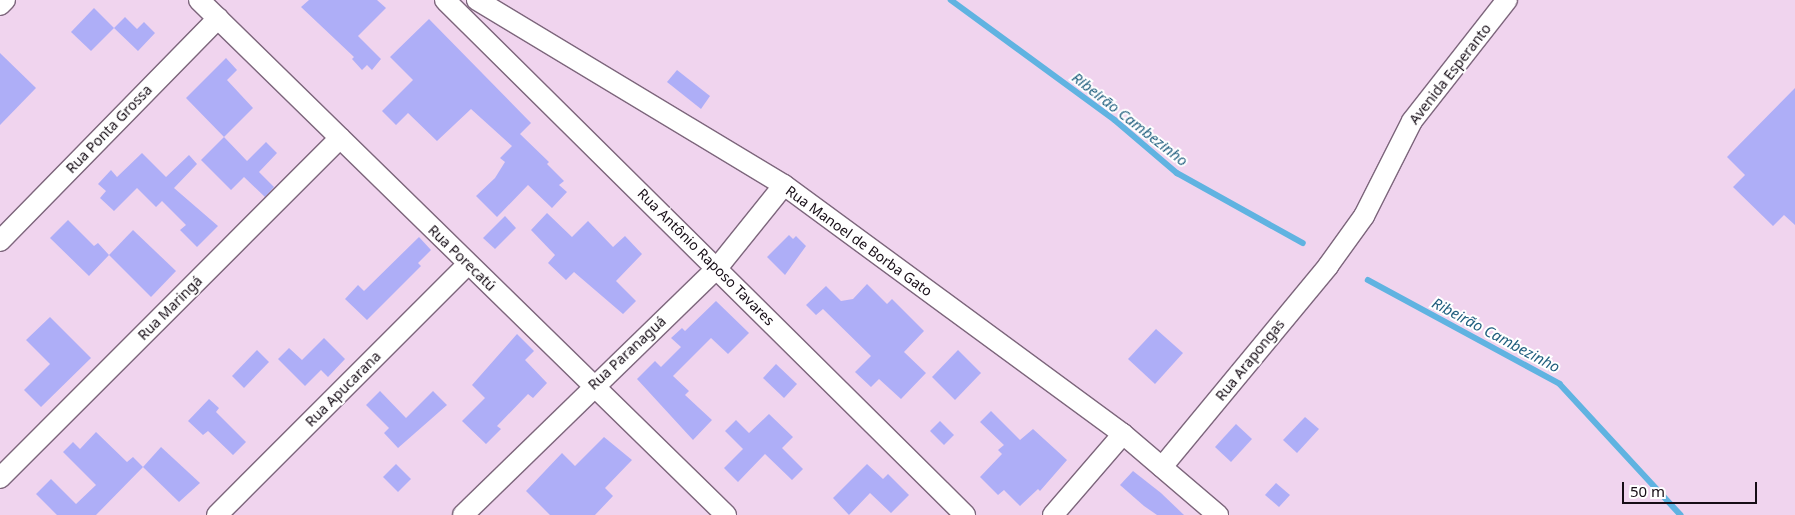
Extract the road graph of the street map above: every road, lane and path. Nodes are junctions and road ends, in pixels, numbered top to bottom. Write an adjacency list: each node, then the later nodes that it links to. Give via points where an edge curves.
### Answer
1 (5, 0): 6 (street)
2 (200, 0): 7 (street, Rua Porecatú)
3 (445, 0): 13 (street, Rua Antônio Raposo Tavares)
4 (478, 0): 9 (street, Rua Manoel de Borba Gato)
5 (1507, 0): 11 (street, Avenida Esperanto, via 1412,121 1364,216)
6 (0, 5)
7 (218, 18): 8 (street, Rua Porecatú); 10 (street, Rua Ponta Grossa)
8 (340, 138): 12 (street, Rua Porecatú); 17 (street, Rua Maringá)
9 (784, 185): 13 (street, Rua Paranaguá); 15 (street, Rua Manoel de Borba Gato)
10 (0, 241)
11 (1337, 253): 16 (street, Rua Arapongas)
12 (468, 264): 14 (street, Rua Porecatú); 19 (street, Rua Apucarana)
13 (718, 267): 14 (street, Rua Paranaguá); 21 (street, Rua Antônio Raposo Tavares)
14 (592, 385): 18 (street, Rua Paranaguá); 20 (street, Rua Porecatú)
15 (1123, 434): 16 (street, Rua Manoel de Borba Gato); 22 (street)
16 (1162, 467): 23 (street, Rua Manoel de Borba Gato)
17 (0, 478)
18 (468, 513)
19 (217, 515)
20 (726, 515)
21 (965, 515)
22 (1053, 515)
23 (1218, 515)

